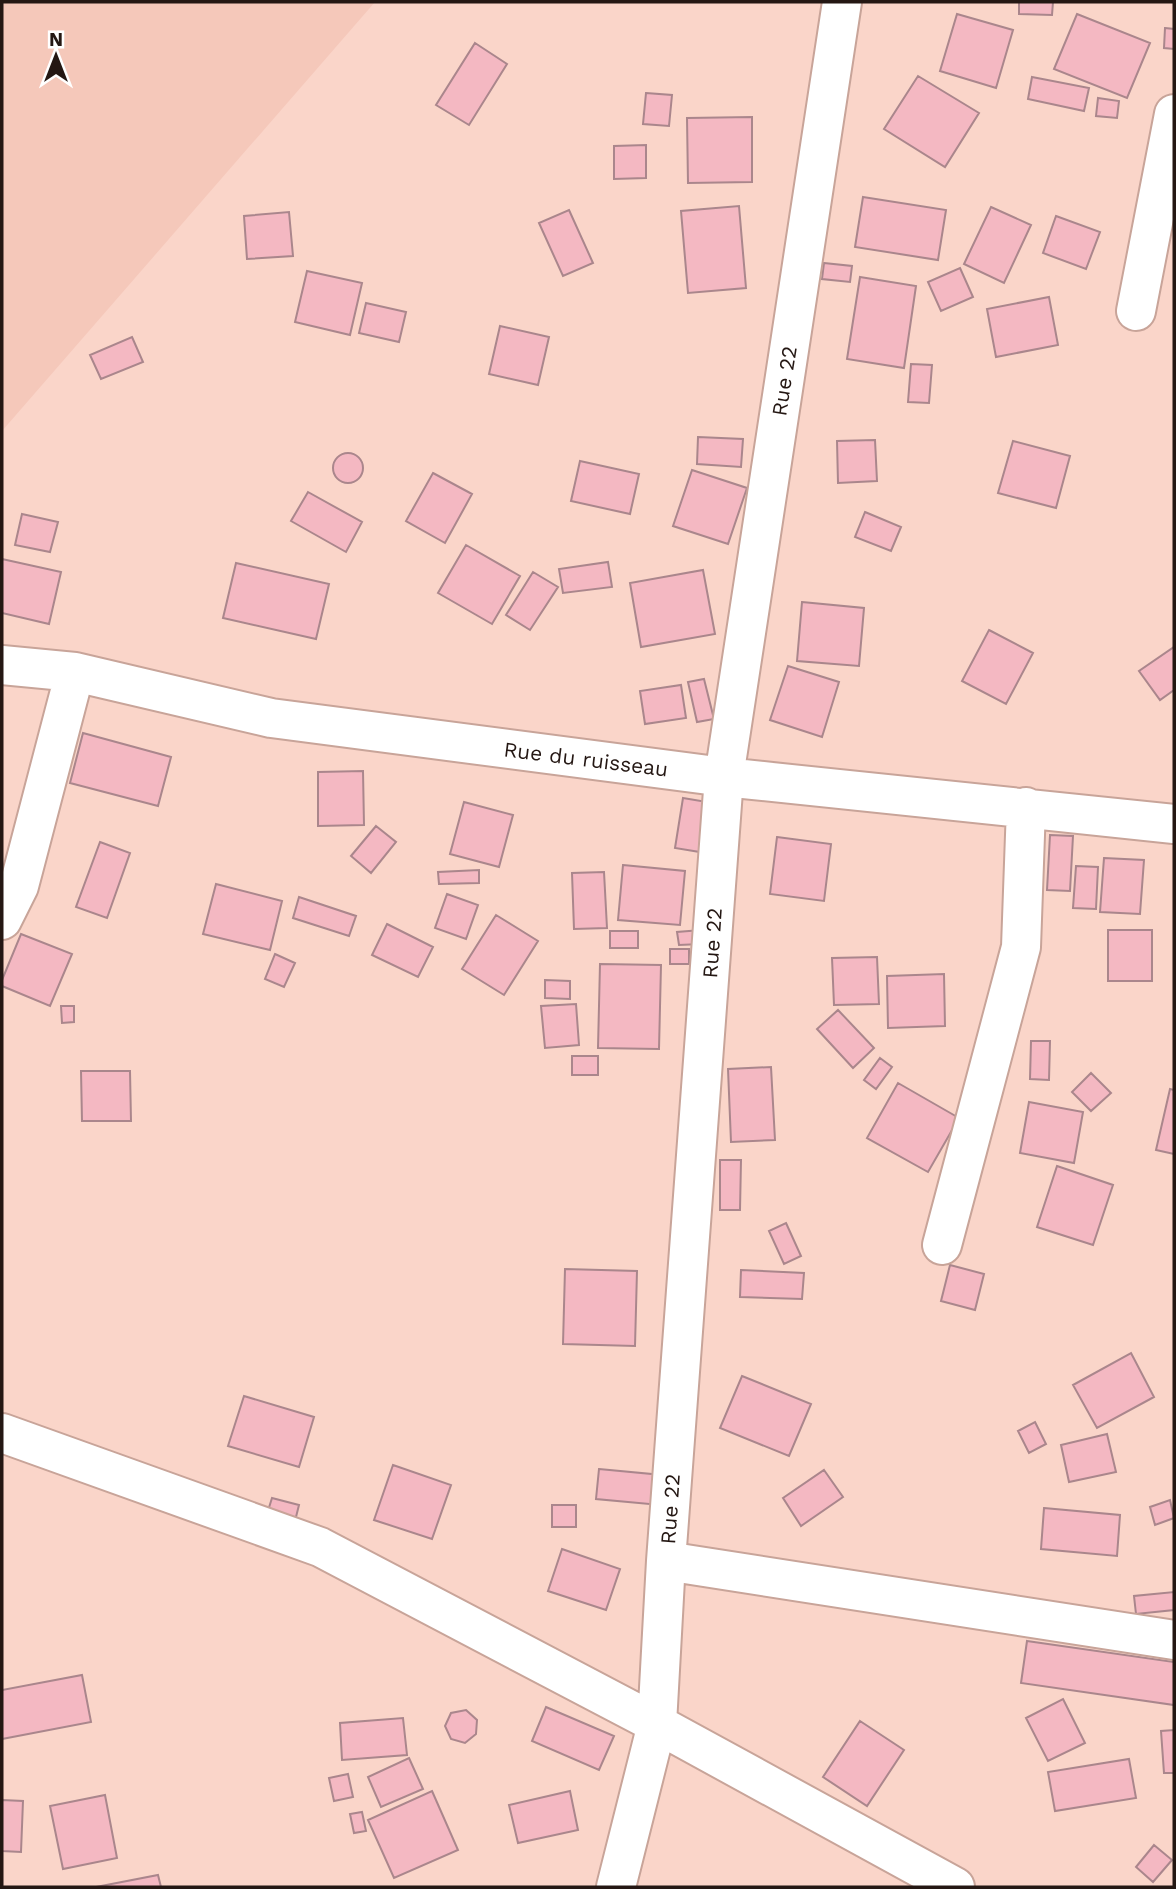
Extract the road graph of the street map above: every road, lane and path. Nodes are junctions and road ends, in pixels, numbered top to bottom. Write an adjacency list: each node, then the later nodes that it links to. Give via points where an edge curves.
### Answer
1 (842, 2): 6 (street, Rue 22)
2 (1174, 114): 3 (street)
3 (1136, 311)
4 (2, 665): 5 (street, Rue du ruisseau)
5 (75, 672): 6 (street, Rue du ruisseau, via 271,718); 9 (street, via 19,886)
6 (724, 777): 7 (street, Rue du ruisseau); 12 (street, Rue 22)
7 (1026, 807): 8 (street, Rue du ruisseau); 10 (street, via 1021,947)
8 (1174, 824)
9 (2, 920)
10 (942, 1245)
11 (2, 1433): 14 (street, via 320,1547)
12 (666, 1561): 13 (street); 14 (street, Rue 22)
13 (1174, 1640)
14 (657, 1724): 15 (street, Rue 22); 16 (street)
15 (616, 1887)
16 (955, 1887)

